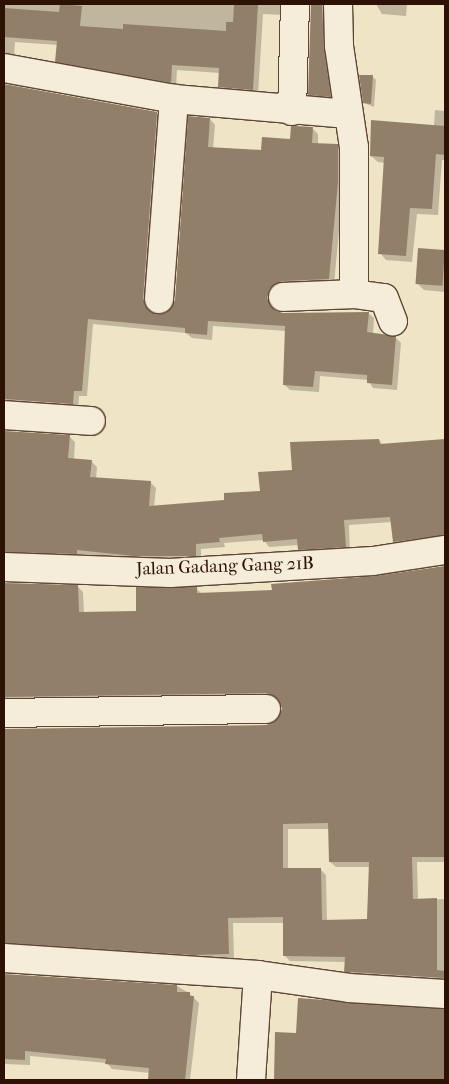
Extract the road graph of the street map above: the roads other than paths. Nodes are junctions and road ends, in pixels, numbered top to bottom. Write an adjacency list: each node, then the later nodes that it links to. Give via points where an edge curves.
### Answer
1 (295, 4): 5 (street)
2 (338, 4): 6 (street)
3 (4, 68): 4 (street)
4 (174, 99): 5 (street); 9 (street)
5 (292, 111): 6 (street)
6 (348, 114): 7 (street, via 354,147)
7 (354, 294): 8 (street); 10 (street, via 384,298)
8 (283, 297)
9 (159, 299)
10 (393, 321)
11 (4, 415): 12 (street)
12 (91, 422)
13 (445, 550): 14 (street, Jalan Gadang Gang 21B, via 373,561 170,573)
14 (4, 567)
15 (266, 709): 16 (street)
16 (4, 713)
17 (4, 958): 18 (street)
18 (258, 975): 19 (street, via 349,988); 20 (street)
19 (445, 994)
20 (251, 1080)

